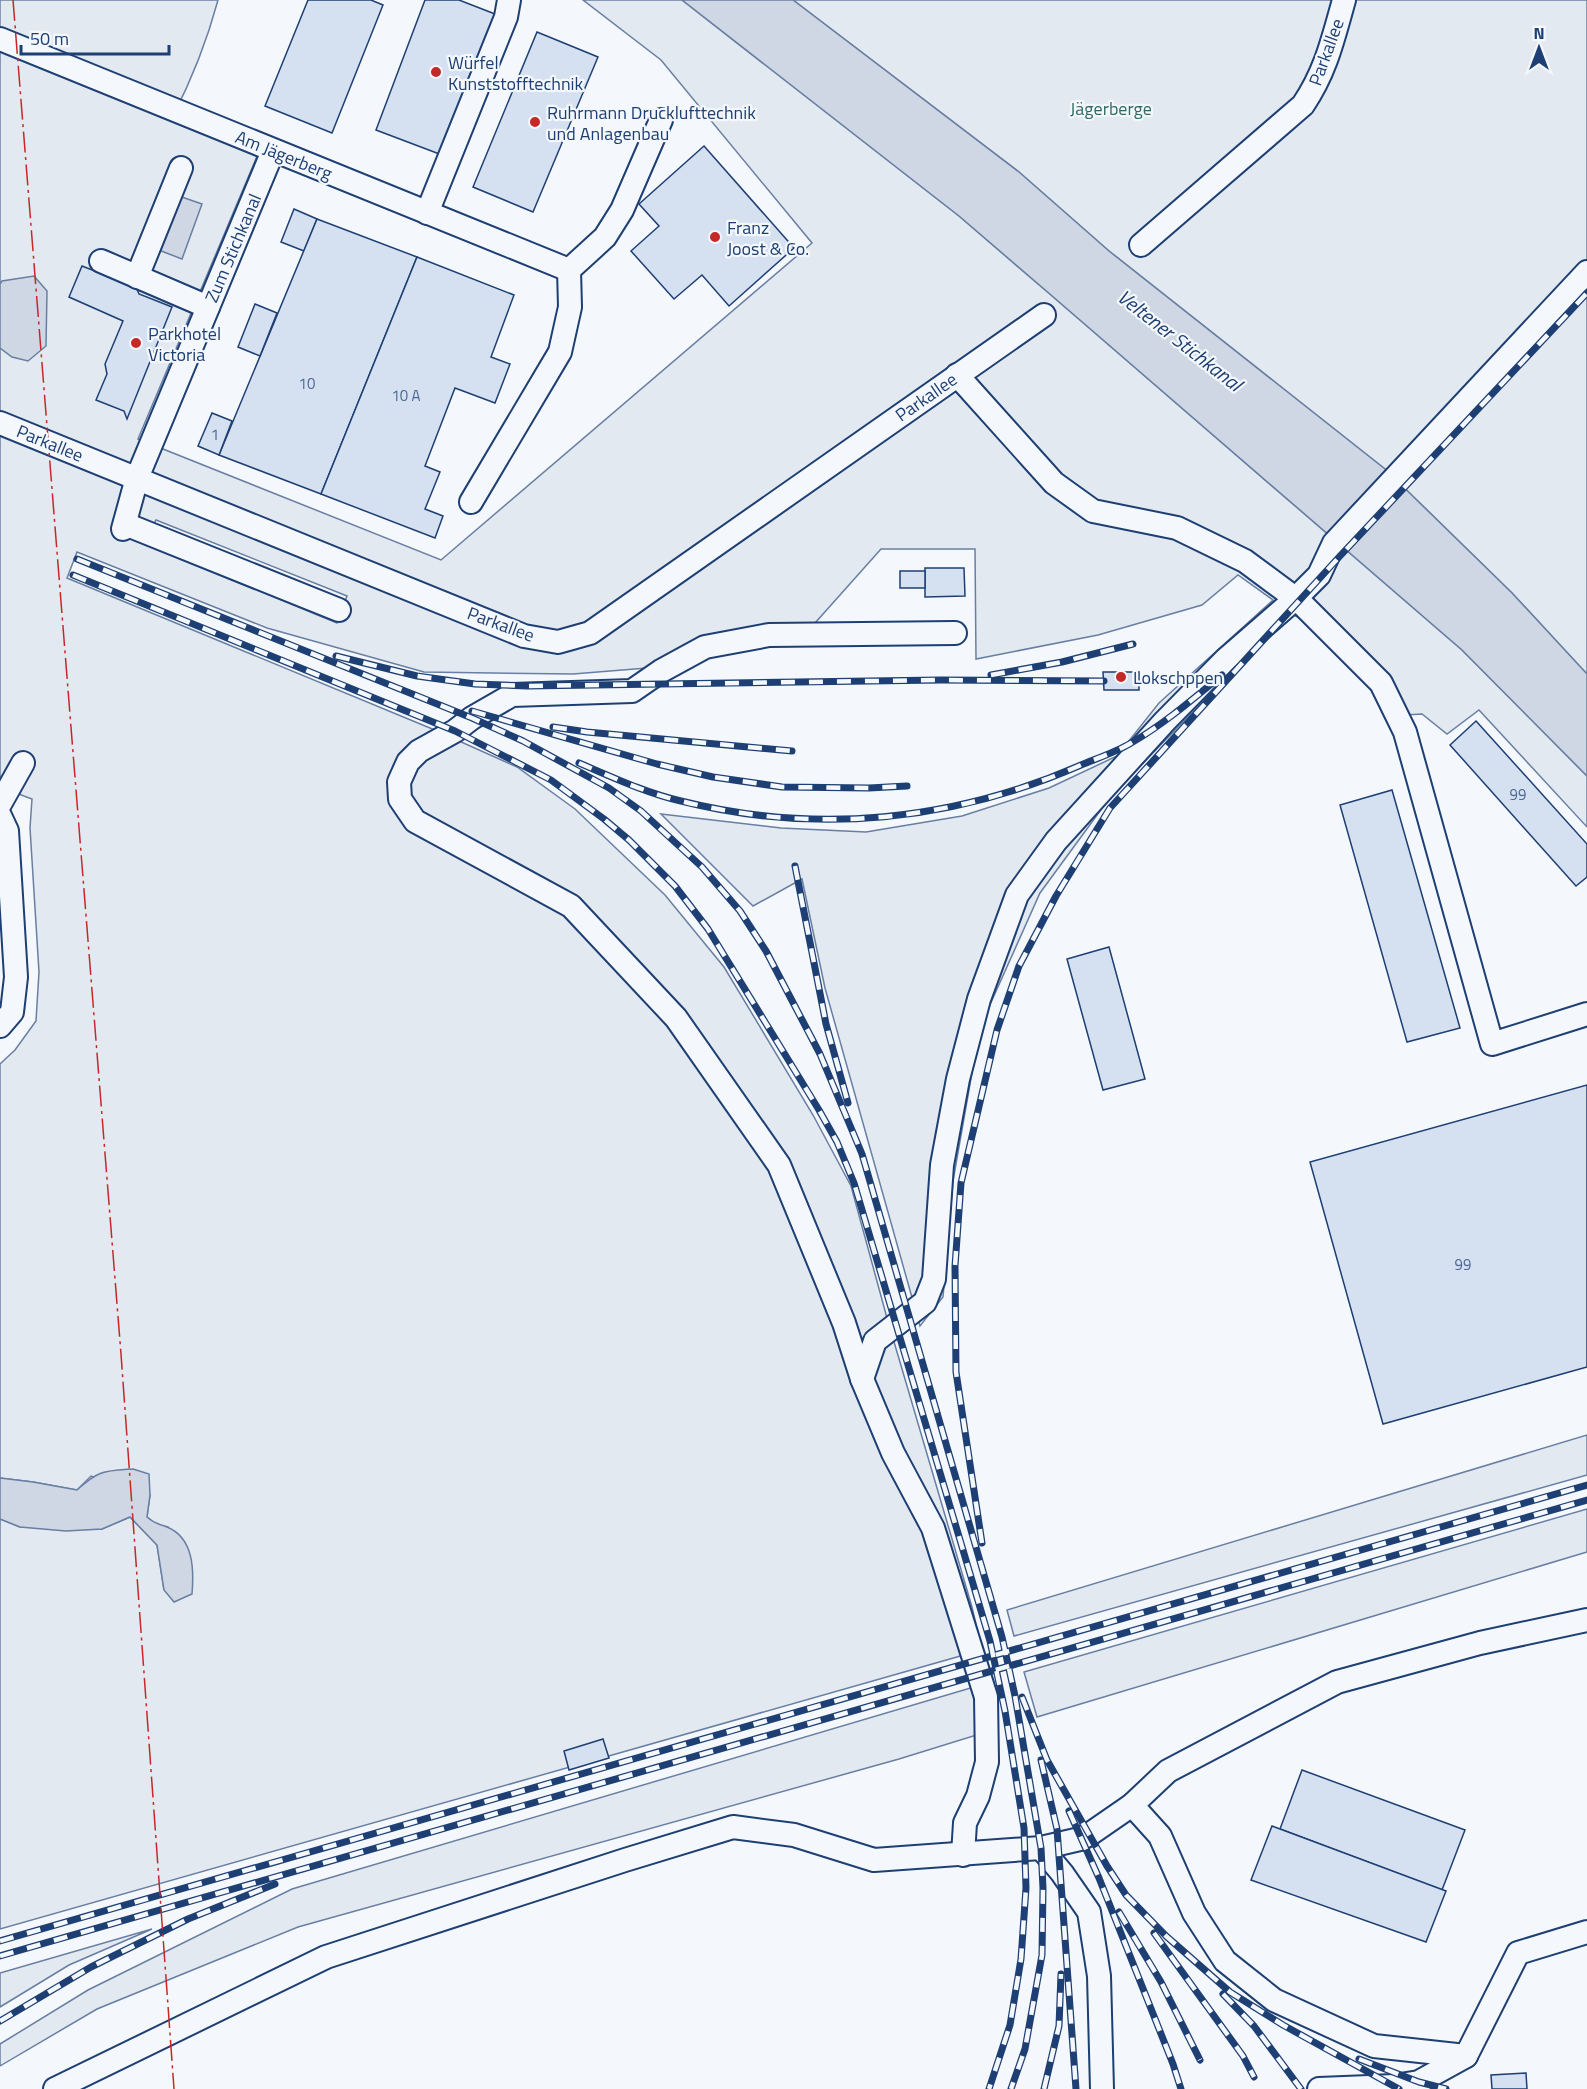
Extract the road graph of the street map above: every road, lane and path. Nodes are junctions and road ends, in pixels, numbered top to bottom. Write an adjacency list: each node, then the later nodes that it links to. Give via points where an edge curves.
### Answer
1 (509, 0): 7 (street, via 506,17)
2 (1344, 0): 8 (street, Parkallee, via 1326,62 1302,105)
3 (0, 39): 5 (street, Am Jägerberg)
4 (661, 120): 10 (street, via 622,210 605,237)
5 (273, 151): 7 (street, Am Jägerberg); 13 (street, Zum Stichkanal)
6 (181, 168): 12 (street)
7 (427, 213): 10 (street, Am Jägerberg)
8 (1141, 245)
9 (101, 261): 12 (street)
10 (569, 270): 18 (street, via 570,307 560,352)
11 (1587, 272): 19 (street, via 1334,543 1318,575)
12 (137, 277): 13 (street)
13 (208, 307): 17 (street, Zum Stichkanal)
14 (1044, 315): 15 (street, Parkallee)
15 (957, 375): 17 (street, Parkallee, via 590,633 558,642 524,636); 19 (street, via 1054,483 1093,511 1178,528 1245,561)
16 (0, 423): 17 (street, Parkallee)
17 (137, 478): 20 (street, Zum Stichkanal, via 124,526)
18 (471, 502)
19 (1296, 599): 25 (street, via 1381,683 1405,732 1492,1044); 27 (street, via 1226,659 1165,721 1056,841 1017,894 979,999 958,1079 942,1166 934,1279 925,1302 876,1341)
20 (339, 610)
21 (955, 633): 27 (street, via 769,635 705,647 632,691 512,695 419,751 408,762 399,782 400,799 415,821 571,906 676,1018 779,1166 844,1323)
22 (23, 763): 23 (street)
23 (0, 804)
24 (0, 816): 26 (street, via 7,831 16,977 12,1012)
25 (1587, 1014)
26 (0, 1026)
27 (862, 1379): 31 (street, via 893,1453 933,1528 986,1697 987,1762 978,1796 965,1823)
28 (1587, 1620): 29 (street, via 1480,1643 1337,1682 1168,1771)
29 (1132, 1805): 30 (street, via 1080,1839); 33 (street, via 1160,1836 1194,1913 1226,1961 1274,2000 1374,2046)
30 (1041, 1848): 31 (street); 35 (street, via 1089,1912 1100,1976)
31 (963, 1855): 34 (street, via 874,1860 794,1835 733,1827 326,1957)
32 (1587, 1932): 33 (street, via 1518,1953)
33 (1466, 2056): 36 (street, via 1419,2082)
34 (55, 2089)
35 (1102, 2089)
36 (1319, 2089)

